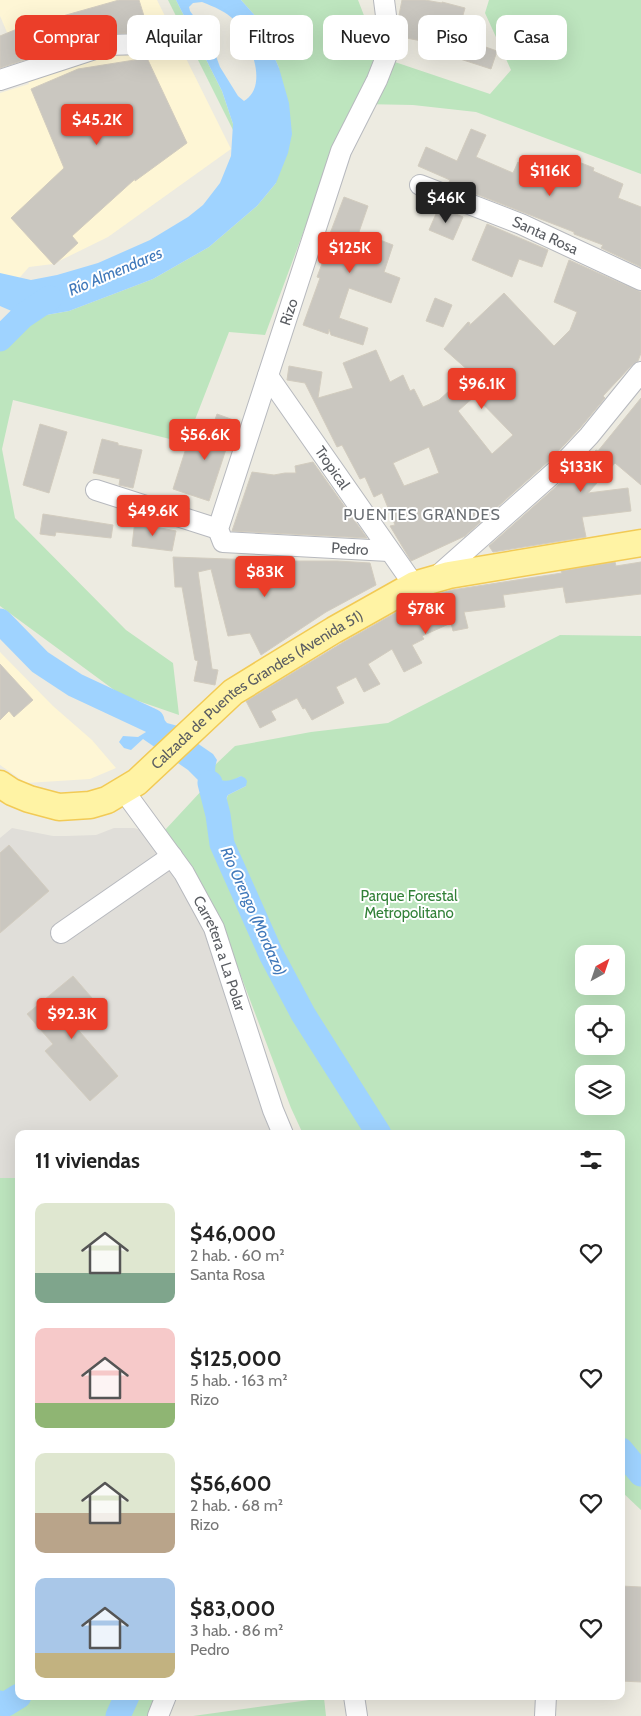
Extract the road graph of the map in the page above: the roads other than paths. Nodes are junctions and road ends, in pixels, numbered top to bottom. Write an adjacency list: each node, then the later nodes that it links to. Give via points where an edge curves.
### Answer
1 (384, 0): 7 (street, Rizo, via 390,47 378,80 341,151)
2 (127, 44): 3 (street, via 107,45)
3 (7, 78)
4 (420, 185): 5 (street, Santa Rosa, via 521,224)
5 (641, 280)
6 (641, 372): 12 (street, via 558,469)
7 (268, 376): 9 (street, Rizo); 11 (street, Tropical)
8 (96, 490): 9 (street, Pedro)
9 (221, 536): 11 (street, Pedro)
10 (641, 543): 12 (main road, Calzada de Puentes Grandes (Avenida 51), via 476,570)
11 (389, 551): 12 (street, Tropical)
12 (424, 582): 14 (main road, Calzada de Puentes Grandes (Avenida 51), via 334,630 233,692)
13 (0, 784): 14 (main road, Calzada de Puentes Grandes (Avenida 51), via 29,799 59,807 90,805 107,800)
14 (131, 786): 15 (street, Carretera a La Polar)
15 (172, 856): 16 (street); 17 (street, Carretera a La Polar, via 214,928)
16 (61, 933)
17 (281, 1130)
18 (164, 1700): 21 (street)
19 (355, 1700): 22 (street)
20 (546, 1700): 23 (street)
21 (158, 1716)
22 (357, 1716)
23 (545, 1716)

